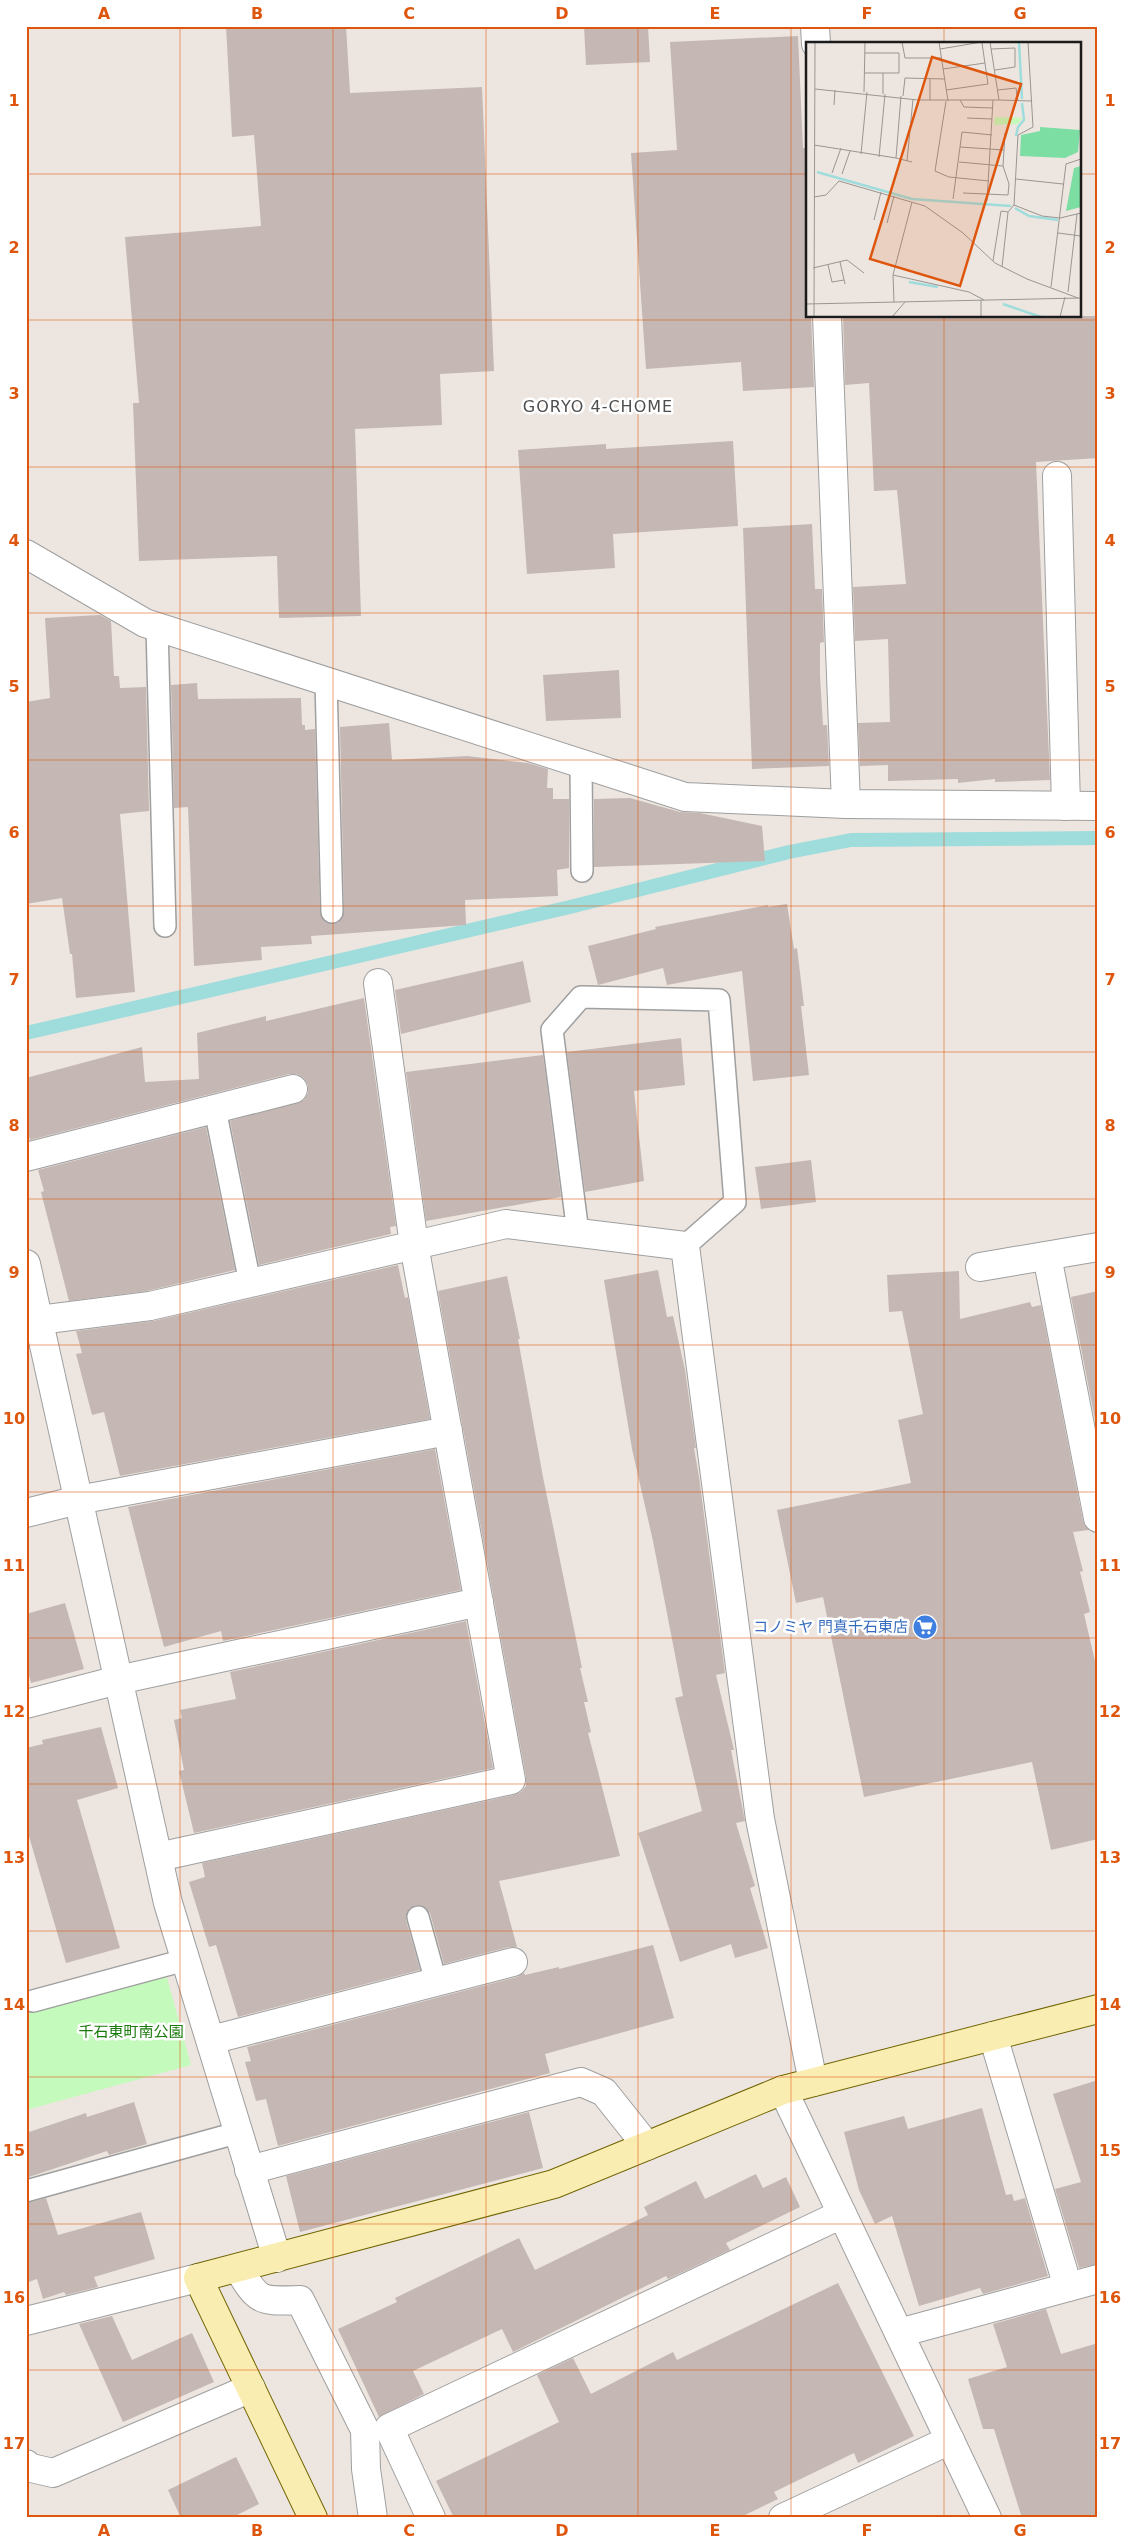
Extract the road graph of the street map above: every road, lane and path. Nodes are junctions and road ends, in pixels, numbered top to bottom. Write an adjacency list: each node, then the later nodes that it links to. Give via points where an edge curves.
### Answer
1 (815, 26): 2 (street)
2 (816, 42)
3 (827, 318): 9 (street)
4 (1057, 476): 10 (street)
5 (26, 554): 6 (street)
6 (157, 627): 7 (street); 14 (lane)
7 (326, 681): 8 (street); 13 (lane)
8 (581, 764): 9 (street, via 685,797); 12 (lane)
9 (846, 804): 10 (street)
10 (1066, 806): 11 (street)
11 (1098, 806)
12 (582, 871)
13 (332, 912)
14 (165, 926)
15 (378, 983): 20 (street)
16 (293, 1089): 17 (street)
17 (215, 1109): 18 (street); 26 (lane)
18 (26, 1158)
19 (578, 1233): 20 (street, via 506,1224); 21 (street); 21 (lane, via 552,1030 581,997 719,1000 735,1202)
20 (414, 1245): 26 (street); 28 (street)
21 (685, 1246): 44 (street, via 760,1819)
22 (1098, 1247): 23 (street)
23 (1047, 1256): 25 (street); 31 (street)
24 (26, 1264): 27 (street)
25 (980, 1267)
26 (250, 1283): 27 (street, via 150,1306)
27 (39, 1320): 29 (street)
28 (448, 1431): 29 (street); 32 (street)
29 (78, 1500): 30 (street); 33 (street)
30 (26, 1513)
31 (1098, 1518)
32 (479, 1602): 33 (street); 35 (street, via 511,1780)
33 (118, 1680): 34 (street); 35 (street)
34 (26, 1704)
35 (158, 1857): 37 (street)
36 (418, 1917): 39 (lane)
37 (185, 1960): 40 (lane); 43 (street)
38 (513, 1962): 39 (street)
39 (436, 1982): 43 (street)
40 (33, 2001)
41 (1098, 2010): 42 (street)
42 (993, 2036): 44 (street); 55 (street)
43 (211, 2040): 46 (street)
44 (813, 2082): 45 (street)
45 (783, 2090): 47 (street); 50 (street)
46 (240, 2132): 48 (street); 49 (lane)
47 (648, 2146): 48 (street, via 604,2092 581,2082); 51 (street, via 554,2184)
48 (249, 2170): 51 (street)
49 (26, 2191)
50 (842, 2214): 57 (street); 63 (street, via 389,2428)
51 (277, 2258): 52 (street)
52 (238, 2268): 53 (street); 62 (street, via 253,2294 268,2301 300,2300 365,2430 366,2469)
53 (198, 2278): 56 (street); 58 (street)
54 (1098, 2279): 55 (street)
55 (1068, 2287): 57 (street)
56 (26, 2321)
57 (899, 2333): 59 (street)
58 (251, 2388): 60 (street, via 52,2473 27,2467); 61 (street)
59 (950, 2440): 64 (street); 65 (street)
60 (26, 2464)
61 (313, 2518)
62 (373, 2518)
63 (431, 2518)
64 (783, 2518)
65 (987, 2518)

